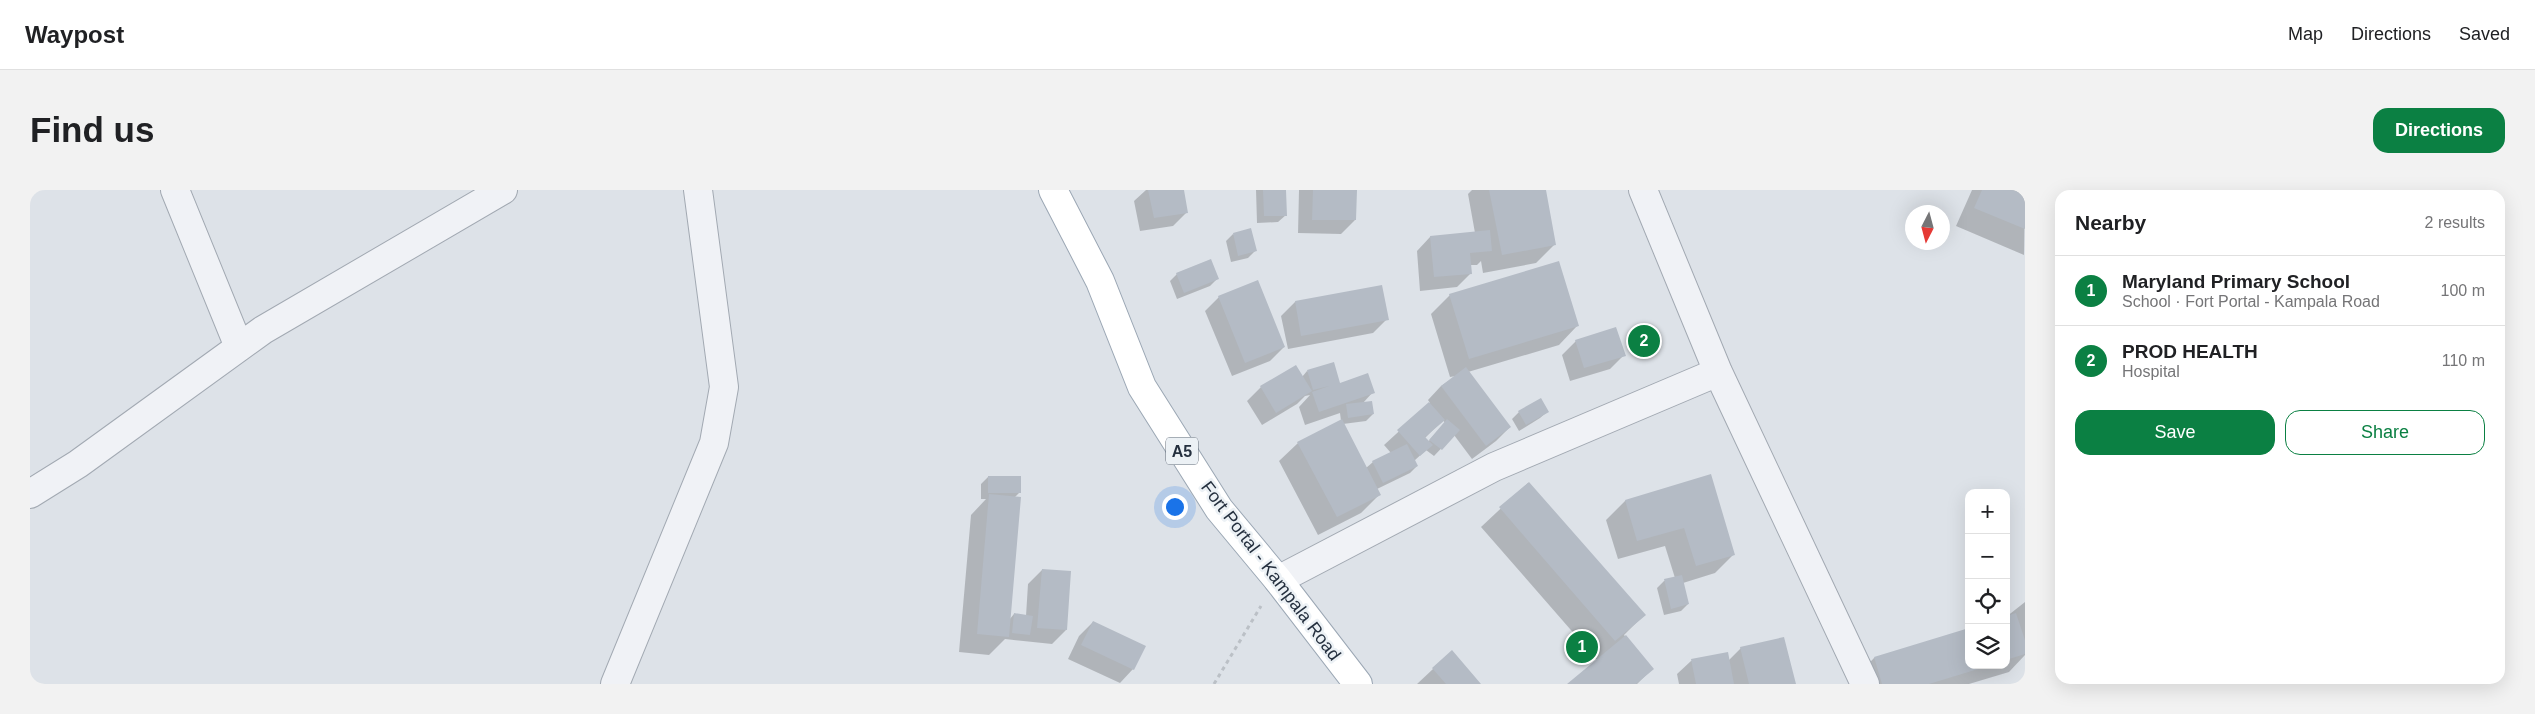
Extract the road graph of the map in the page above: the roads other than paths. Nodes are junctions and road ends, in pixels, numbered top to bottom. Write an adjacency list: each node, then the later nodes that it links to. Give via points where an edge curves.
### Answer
1 (175, 190): 6 (street)
2 (504, 190): 6 (street, via 263,330)
3 (698, 190): 11 (street, via 724,387 714,443)
4 (1052, 190): 9 (main road, Fort Portal - Kampala Road / A5, via 1100,281 1142,388 1219,508)
5 (1643, 190): 7 (street)
6 (238, 348): 8 (street, via 78,464)
7 (1718, 372): 9 (street, via 1494,467); 13 (street)
8 (30, 494)
9 (1278, 580): 10 (main road, Fort Portal - Kampala Road / A5)
10 (1340, 672): 12 (main road, Fort Portal - Kampala Road / A5)
11 (615, 684)
12 (1358, 684)
13 (1865, 684)

